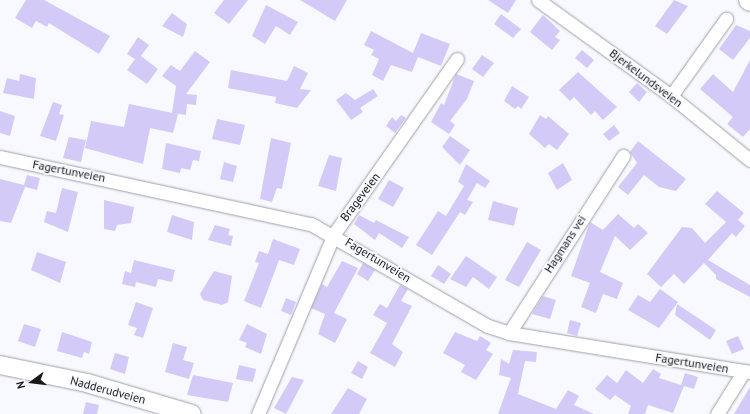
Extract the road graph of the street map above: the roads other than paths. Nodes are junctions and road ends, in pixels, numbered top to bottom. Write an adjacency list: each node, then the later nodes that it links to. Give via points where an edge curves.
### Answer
1 (538, 0): 4 (street, Bjerkelundsveien)
2 (726, 19): 4 (street)
3 (457, 59): 8 (street, Brageveien)
4 (671, 96): 7 (street, Bjerkelundsveien)
5 (623, 156): 9 (street, Hagmans vei)
6 (0, 157): 8 (street, Fagertunveien, via 278,215)
7 (750, 160)
8 (334, 234): 9 (street, Fagertunveien, via 488,326); 13 (street, Brageveien)
9 (509, 333): 11 (street, Fagertunveien)
10 (0, 365): 12 (main road, Nadderudveien, via 94,385)
11 (747, 371): 14 (street)
12 (192, 414)
13 (258, 414)
14 (717, 414)

